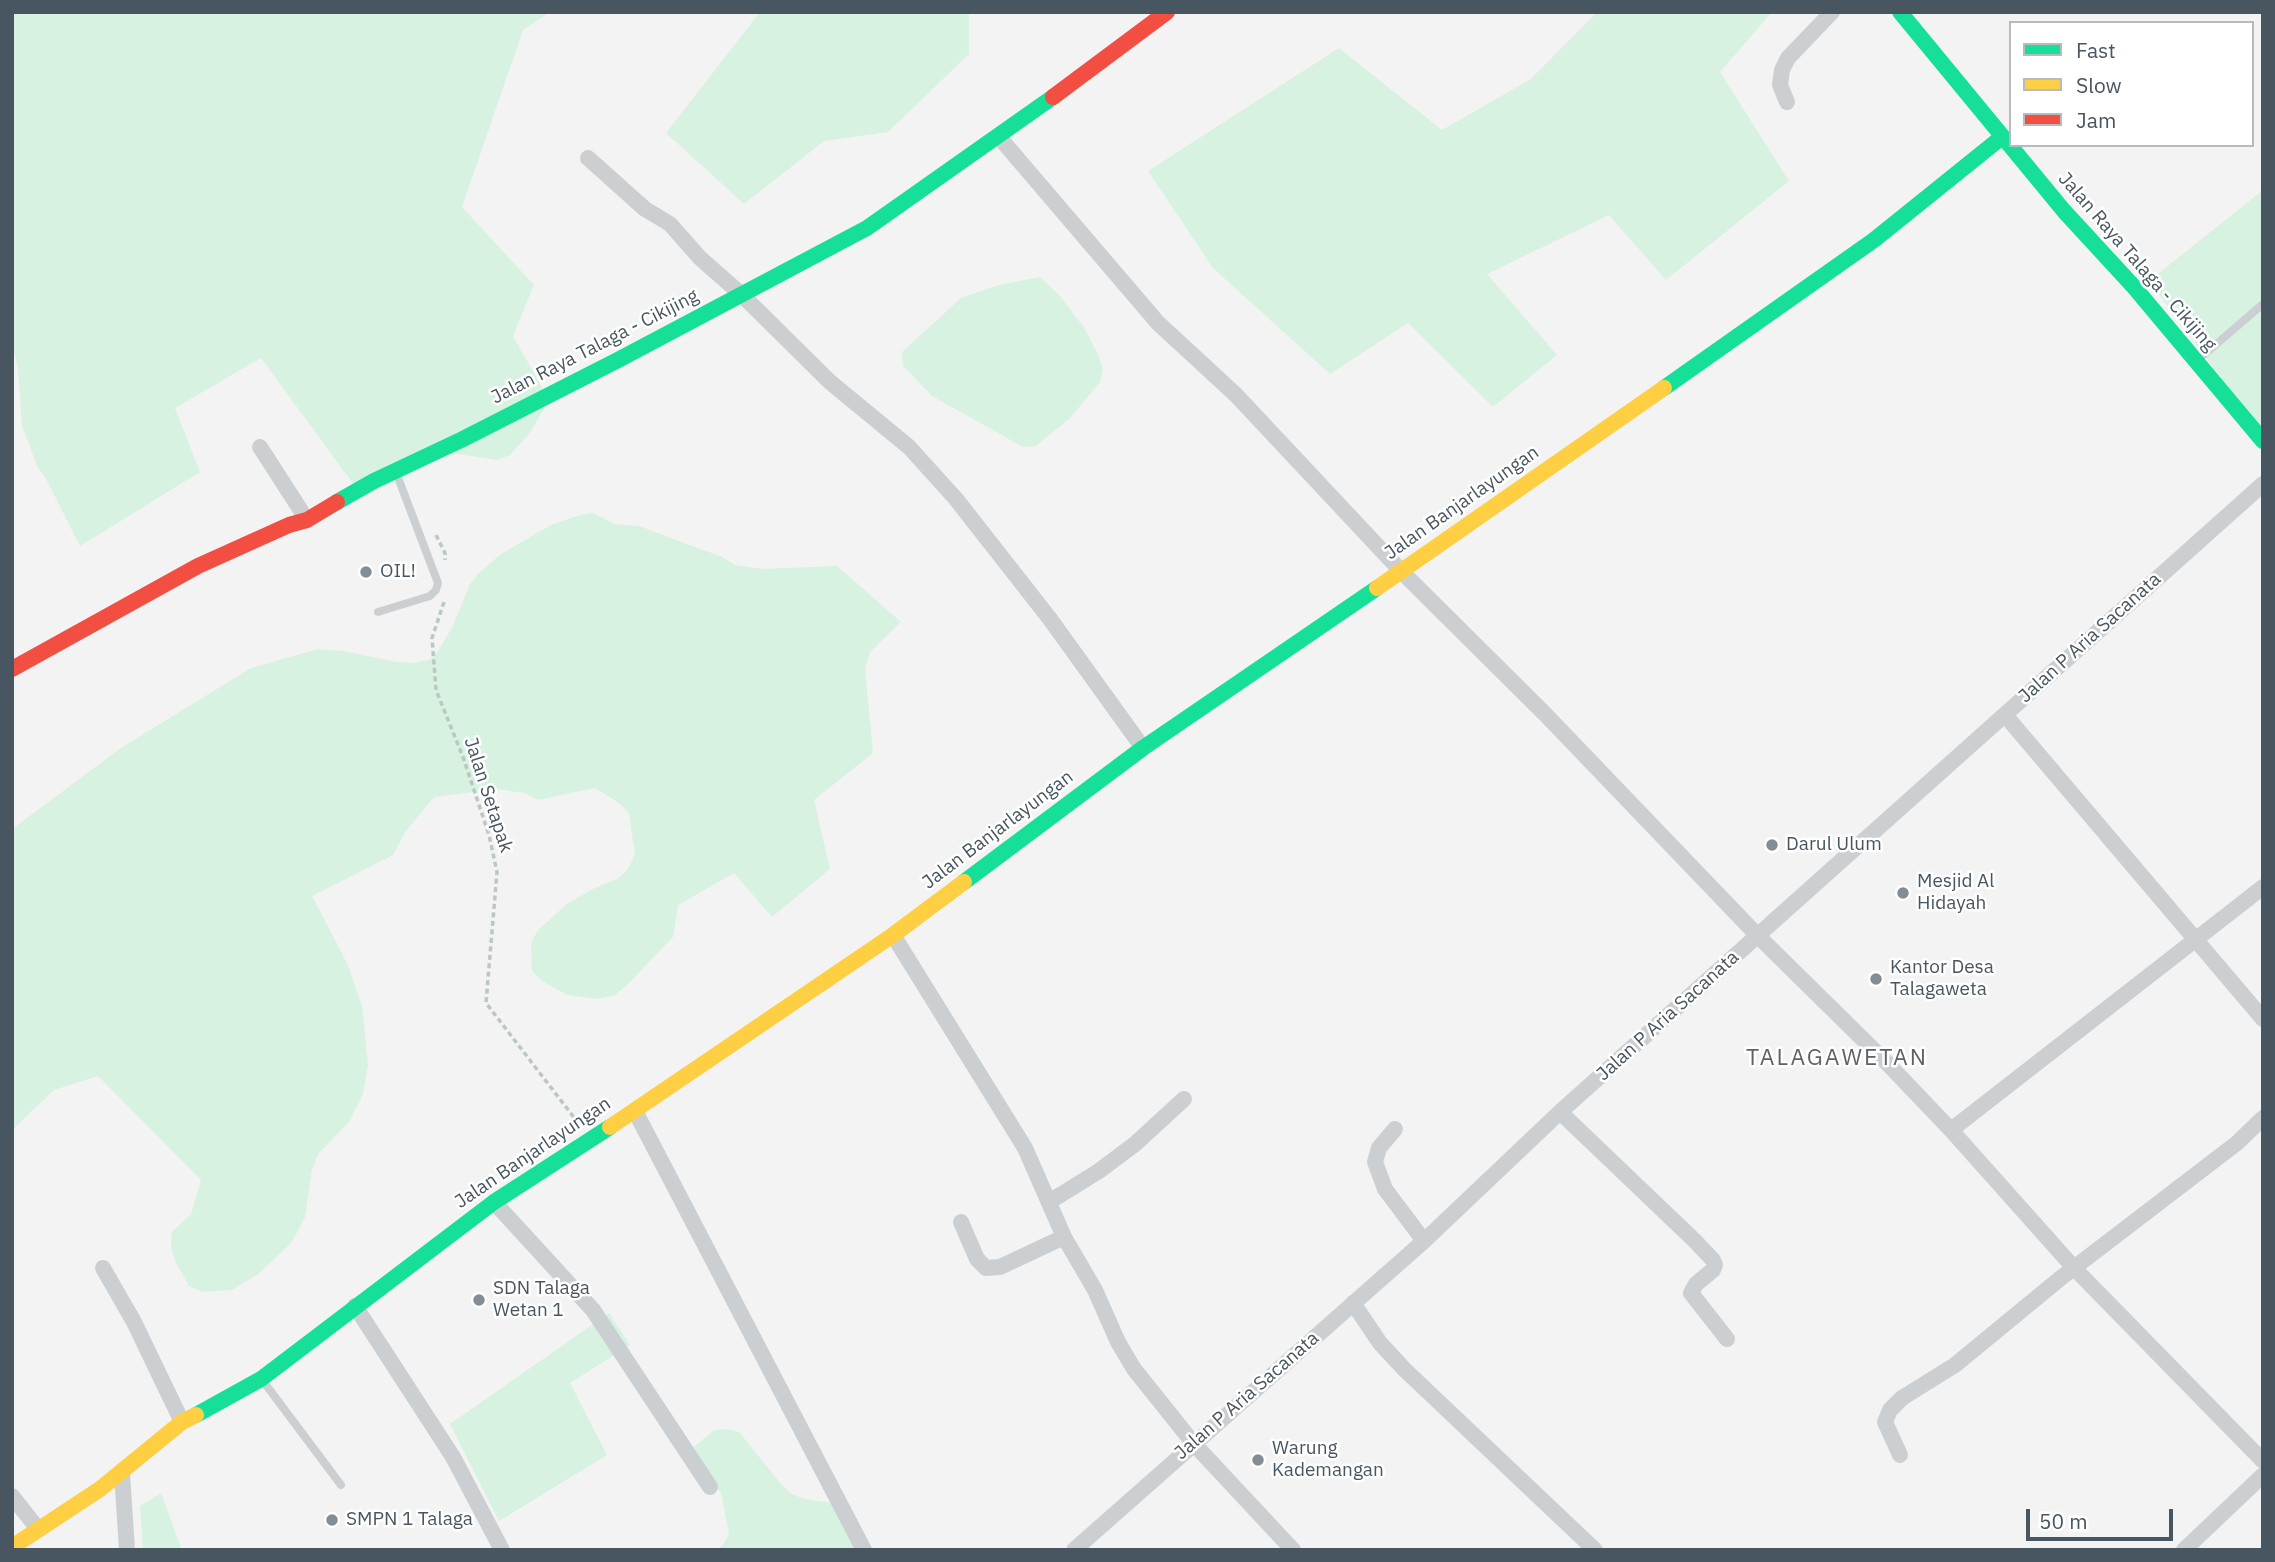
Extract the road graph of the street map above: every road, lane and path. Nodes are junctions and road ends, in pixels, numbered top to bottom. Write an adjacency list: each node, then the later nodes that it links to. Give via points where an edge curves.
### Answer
1 (1167, 12): 6 (street, Jalan Raya Talaga - Cikijing)
2 (1832, 12): 4 (street, via 1788,58 1780,85)
3 (1900, 12): 5 (street, Jalan Raya Talaga - Cikijing)
4 (1787, 102)
5 (2002, 136): 7 (street, Jalan Raya Talaga - Cikijing); 20 (street, Jalan Banjarlayungan, via 1874,240)
6 (999, 137): 10 (street, Jalan Raya Talaga - Cikijing, via 867,228); 20 (street, via 1158,323 1236,395)
7 (2009, 144)
8 (2011, 147): 12 (street, Jalan Raya Talaga - Cikijing)
9 (588, 158): 10 (street, via 645,209 670,224)
10 (742, 295): 15 (street, Jalan Raya Talaga - Cikijing); 25 (street, via 830,382 909,447 948,491 1050,619)
11 (2263, 304): 12 (lane)
12 (2197, 361): 13 (street, Jalan Raya Talaga - Cikijing)
13 (2263, 441)
14 (260, 447): 17 (street)
15 (396, 471): 17 (street, Jalan Raya Talaga - Cikijing); 22 (lane, via 438,583 430,596)
16 (2263, 484): 24 (street, Jalan P Aria Sacanata)
17 (307, 520): 23 (street, Jalan Raya Talaga - Cikijing, via 198,566)
18 (433, 528): 19 (path)
19 (445, 564)
20 (1401, 571): 25 (street, Jalan Banjarlayungan); 28 (street)
21 (445, 597): 37 (path, Jalan Setapak, via 432,638 436,690 485,822 497,872 486,1003)
22 (378, 612)
23 (12, 669)
24 (2005, 715): 28 (street, Jalan P Aria Sacanata); 29 (street)
25 (1143, 748): 27 (street, Jalan Banjarlayungan)
26 (2263, 887): 29 (street)
27 (892, 935): 32 (street, Jalan Banjarlayungan); 39 (street, via 1025,1148)
28 (1758, 936): 33 (street, Jalan P Aria Sacanata); 36 (street)
29 (2196, 940): 30 (street); 36 (street)
30 (2263, 1019)
31 (1184, 1100): 39 (street, via 1108,1164)
32 (635, 1111): 37 (street, Jalan Banjarlayungan); 62 (street)
33 (1560, 1112): 42 (street, Jalan P Aria Sacanata); 47 (street, via 1713,1260 1713,1270 1691,1293)
34 (2263, 1118): 44 (street)
35 (1395, 1129): 42 (street, via 1379,1148 1375,1162 1385,1189)
36 (1951, 1130): 44 (street)
37 (591, 1139): 38 (street, Jalan Banjarlayungan)
38 (494, 1202): 46 (street, Jalan Banjarlayungan); 56 (street, via 593,1310)
39 (1049, 1202): 41 (street)
40 (961, 1222): 41 (street, via 976,1259 986,1268)
41 (1064, 1237): 50 (street, via 1134,1368)
42 (1424, 1241): 45 (street, Jalan P Aria Sacanata)
43 (103, 1268): 49 (street)
44 (2075, 1269): 51 (street, via 1955,1365 1890,1410 1885,1422); 52 (street)
45 (1353, 1303): 50 (street, Jalan P Aria Sacanata); 65 (street, via 1404,1369)
46 (355, 1306): 48 (street, Jalan Banjarlayungan); 61 (street, via 453,1457)
47 (1727, 1339)
48 (261, 1379): 49 (street, Jalan Banjarlayungan); 55 (lane)
49 (182, 1422): 53 (street, Jalan Banjarlayungan)
50 (1194, 1444): 63 (street, Jalan P Aria Sacanata); 64 (street)
51 (1900, 1455)
52 (2263, 1461)
53 (122, 1473): 58 (street, Jalan Banjarlayungan); 60 (street)
54 (2263, 1475): 66 (street)
55 (341, 1485)
56 (710, 1487)
57 (12, 1496): 58 (street)
58 (38, 1529): 59 (street, Jalan Banjarlayungan)
59 (12, 1547)
60 (127, 1550)
61 (502, 1550)
62 (864, 1550)
63 (1074, 1550)
64 (1293, 1550)
65 (1595, 1550)
66 (2184, 1550)

